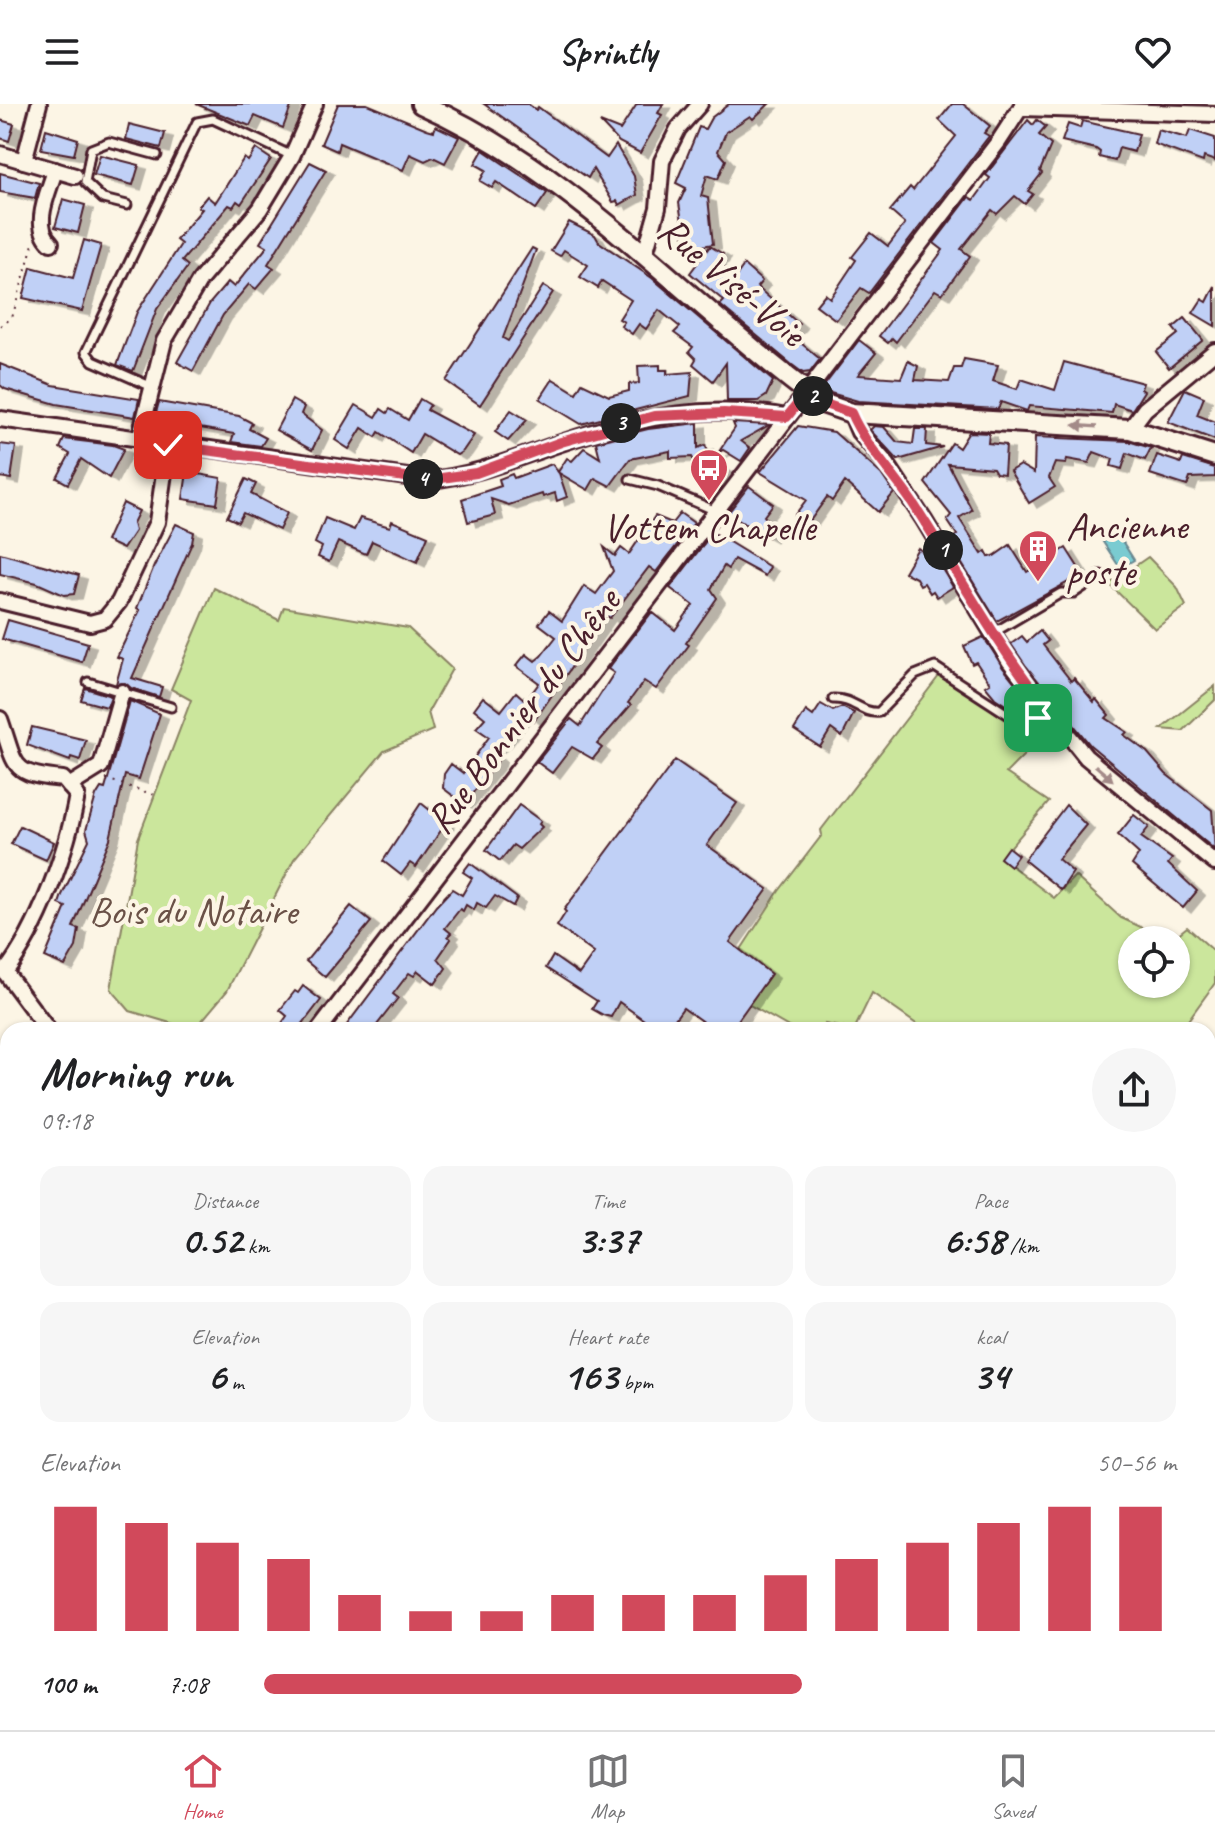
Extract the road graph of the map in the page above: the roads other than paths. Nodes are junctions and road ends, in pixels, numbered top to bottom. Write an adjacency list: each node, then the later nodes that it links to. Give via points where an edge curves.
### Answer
1 (39, 104): 10 (street)
2 (315, 104): 9 (street)
3 (421, 104): 15 (street, Rue Visé-Voie, via 522,157)
4 (700, 104): 15 (street, via 678,129 662,161 658,208)
5 (1022, 106): 6 (street); 18 (street, Rue Bonnier du Chêne)
6 (1215, 114)
7 (0, 154): 10 (street)
8 (157, 155): 12 (lane, via 104,142 91,149)
9 (292, 156): 17 (street, via 260,209 200,280 164,341); 17 (lane, via 213,119 197,122 86,352 93,361)
10 (24, 161): 11 (street)
11 (55, 170): 12 (street); 14 (street, via 40,228)
12 (80, 177): 13 (lane, via 98,196)
13 (127, 205)
14 (51, 243)
15 (645, 253): 18 (street, Rue Visé-Voie)
16 (1215, 351): 22 (street, via 1145,409)
17 (150, 386): 23 (street)
18 (807, 392): 19 (street, Rue Visé-Voie); 20 (street, Rue Bonnier du Chêne)
19 (851, 413): 22 (street, Rue Visé-Voie, one-way to 19); 30 (street)
20 (787, 417): 24 (street, via 654,416 476,473 428,480); 27 (street, Rue Bonnier du Chêne)
21 (0, 419): 23 (street)
22 (1130, 429): 25 (street, Rue Visé-Voie)
23 (139, 440): 24 (street)
24 (168, 445): 29 (street, via 157,522 119,602 105,619 90,623)
25 (1215, 456)
26 (630, 479): 27 (lane)
27 (716, 511): 40 (street, Rue Bonnier du Chêne)
28 (1101, 575): 30 (lane)
29 (0, 601)
30 (993, 633): 35 (street)
31 (88, 682): 32 (lane)
32 (122, 692): 34 (lane); 37 (street, via 101,766)
33 (833, 699): 35 (lane, via 879,712 915,675 935,667 1015,719 1026,721)
34 (171, 707)
35 (1049, 711): 38 (street, one-way to 38, via 1086,757)
36 (0, 719): 37 (street, via 17,767 28,776 63,779)
37 (69, 786): 39 (street, via 77,795 72,823 18,955 5,972)
38 (1215, 863)
39 (42, 1022)
40 (325, 1022)

